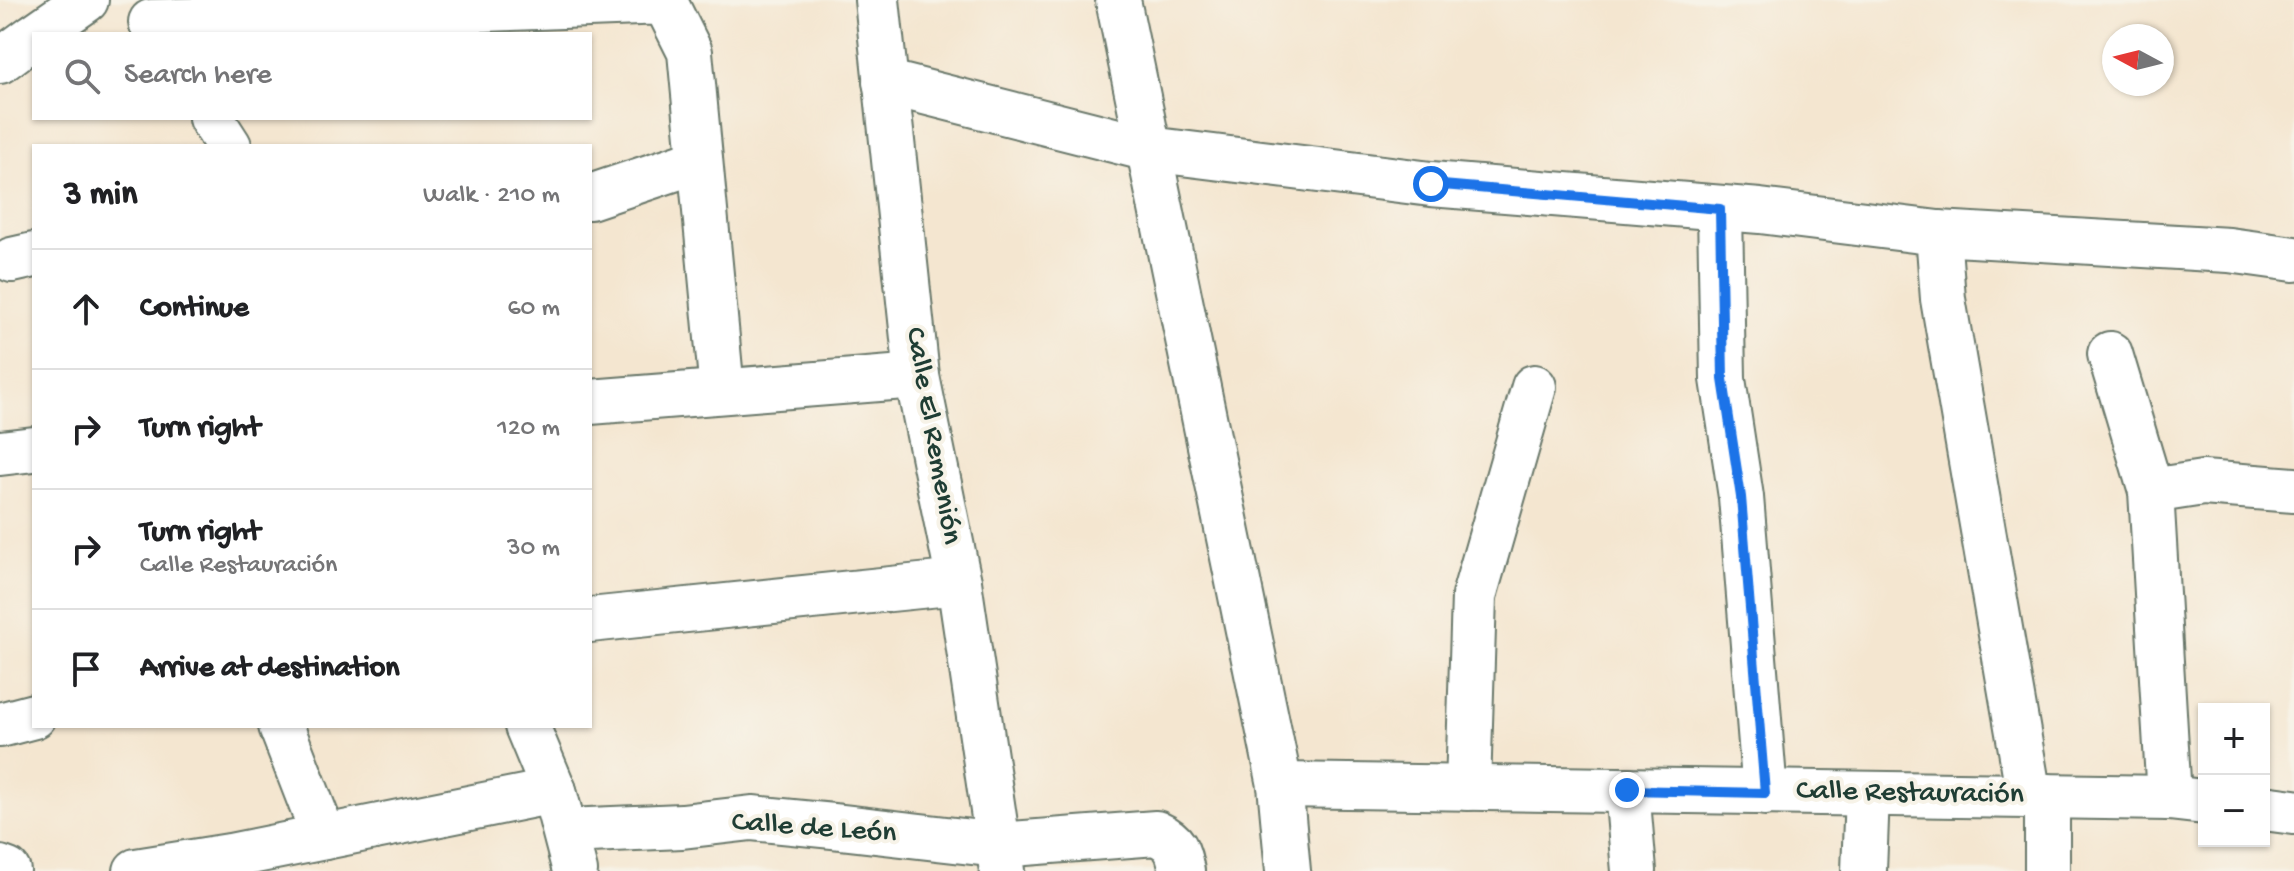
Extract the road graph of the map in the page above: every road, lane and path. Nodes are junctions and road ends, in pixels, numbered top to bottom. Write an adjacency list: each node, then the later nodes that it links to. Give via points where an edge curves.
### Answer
1 (86, 0): 5 (street)
2 (877, 0): 8 (street, Calle El Remenión)
3 (1118, 0): 11 (street)
4 (150, 19): 12 (street, via 665,2 690,52)
5 (39, 32)
6 (32, 37): 7 (street)
7 (0, 61)
8 (885, 82): 11 (street); 18 (street, Calle El Remenión)
9 (212, 120): 10 (street)
10 (228, 144)
11 (1149, 149): 14 (street, via 1431,184); 32 (street)
12 (700, 160): 13 (street); 20 (street)
13 (592, 196)
14 (1720, 209): 15 (street); 35 (street, via 1723,379 1741,497)
15 (1938, 233): 16 (street, via 2229,250); 37 (street, via 1943,299)
16 (2294, 259)
17 (2110, 354): 25 (street)
18 (917, 376): 20 (street); 26 (street, Calle El Remenión)
19 (1534, 387): 33 (street, via 1474,596)
20 (722, 391): 21 (street)
21 (592, 402)
22 (32, 449): 23 (street)
23 (0, 453)
24 (2294, 490): 25 (street, via 2203,483)
25 (2151, 491): 38 (street)
26 (959, 582): 27 (street); 43 (street, Calle El Remenión)
27 (592, 620)
28 (32, 717): 29 (street)
29 (0, 725)
30 (282, 728): 42 (street)
31 (528, 728): 41 (street)
32 (1280, 785): 33 (street, Calle Restauración); 48 (street)
33 (1468, 788): 34 (street, Calle Restauración)
34 (1627, 790): 35 (street, Calle Restauración); 49 (street)
35 (1765, 793): 36 (street, Calle Restauración)
36 (1867, 794): 37 (street, Calle Restauración); 50 (street)
37 (2038, 796): 38 (street, Calle Restauración); 51 (street)
38 (2186, 800)
39 (2270, 809): 40 (street)
40 (2294, 812)
41 (565, 831): 42 (street, Calle de León); 43 (street, Calle de León, via 752,818 833,826)
42 (324, 837): 46 (street, Calle de León)
43 (1000, 858): 47 (street, Calle de León, via 1156,833 1170,839)
44 (0, 868): 45 (street)
45 (8, 871)
46 (136, 871)
47 (1182, 871)
48 (1288, 871)
49 (1634, 871)
50 (1864, 871)
51 (2047, 871)

